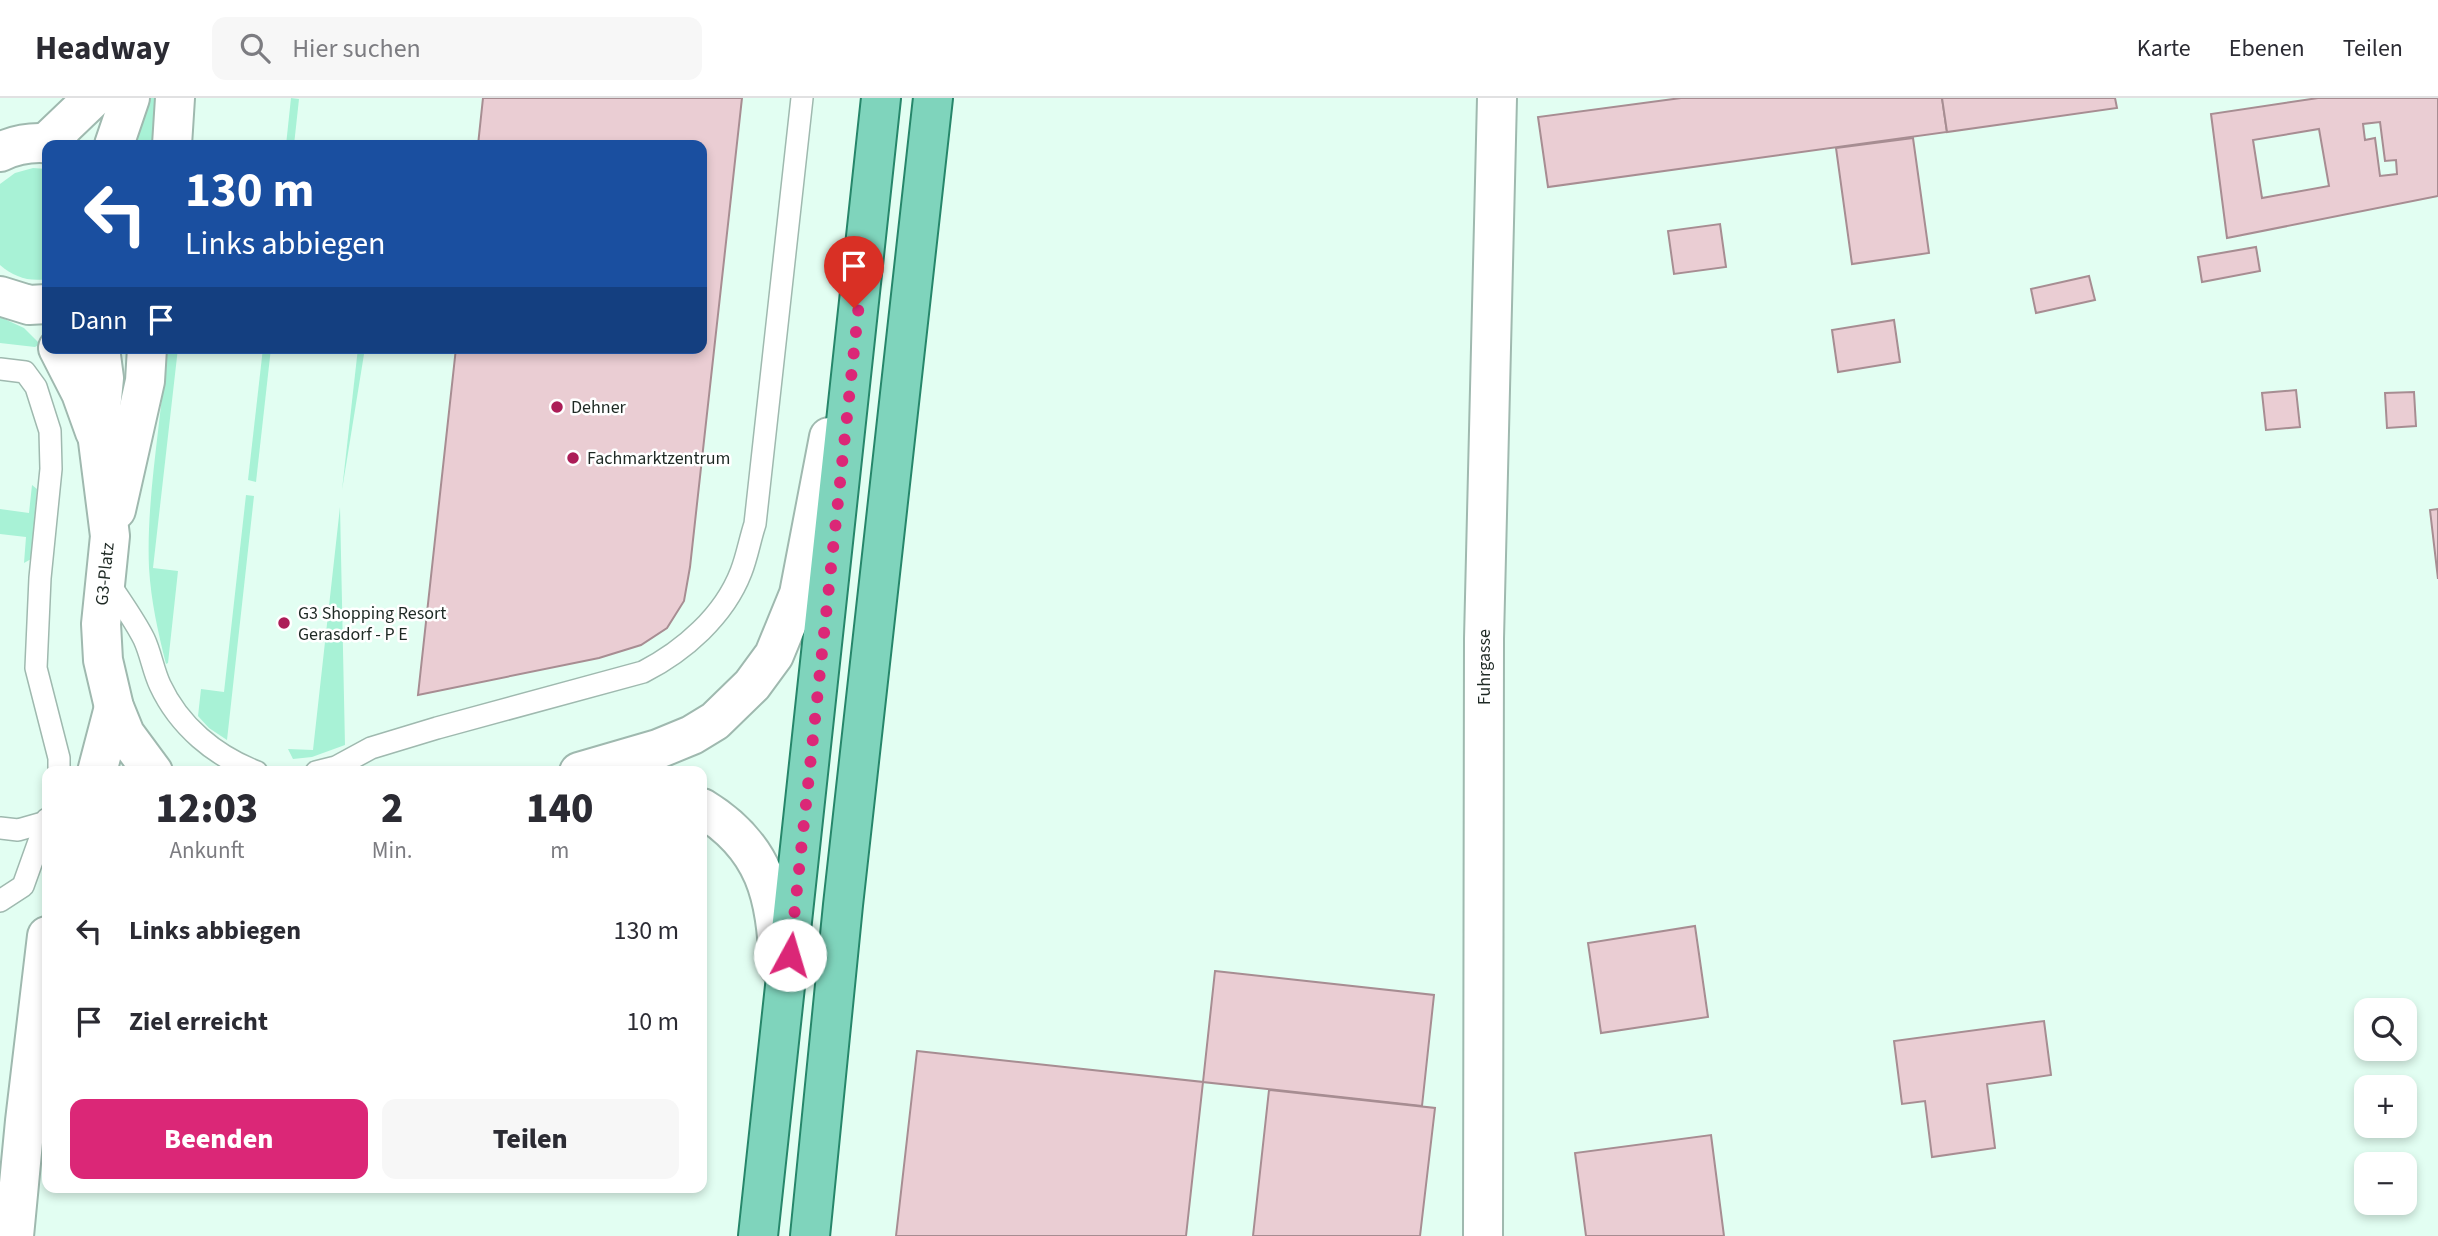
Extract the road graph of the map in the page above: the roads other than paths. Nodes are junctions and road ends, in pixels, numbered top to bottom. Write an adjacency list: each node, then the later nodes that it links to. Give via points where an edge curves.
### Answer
1 (93, 98): 10 (street)
2 (130, 98): 8 (street)
3 (175, 98): 9 (street)
4 (802, 98): 26 (lane, via 755,524 741,572 720,608 685,646 643,673 371,748)
5 (881, 98): 11 (main road)
6 (933, 98): 37 (main road)
7 (1497, 98): 38 (street, Fuhrgasse, via 1484,639)
8 (116, 140)
9 (172, 140)
10 (23, 146)
11 (864, 256): 27 (street, via 799,594 774,655 752,685 715,721 658,749); 34 (main road)
12 (20, 300): 13 (street)
13 (42, 326)
14 (61, 354): 18 (street, G3-Platz)
15 (101, 354): 18 (street, G3-Platz, via 104,378)
16 (147, 354): 19 (street, via 145,382)
17 (0, 369): 22 (lane, via 24,372 36,387 50,431 36,668)
18 (98, 441): 19 (street, G3-Platz)
19 (110, 536): 20 (street, G3-Platz)
20 (104, 575): 21 (street, G3-Platz, via 103,660); 25 (lane, via 144,640 160,685 179,716 209,747)
21 (114, 707): 23 (street, G3-Platz); 24 (street, G3-Platz, via 125,734)
22 (59, 766)
23 (99, 766)
24 (149, 766)
25 (242, 766)
26 (337, 766)
27 (600, 766)
28 (707, 811): 34 (street, via 740,837 758,862 769,889 777,937)
29 (42, 822): 30 (lane, via 18,830)
30 (0, 828)
31 (42, 832): 32 (lane, via 23,886)
32 (0, 901)
33 (42, 978): 35 (street)
34 (781, 1036): 36 (main road)
35 (14, 1236)
36 (758, 1236)
37 (810, 1236)
38 (1483, 1236)

